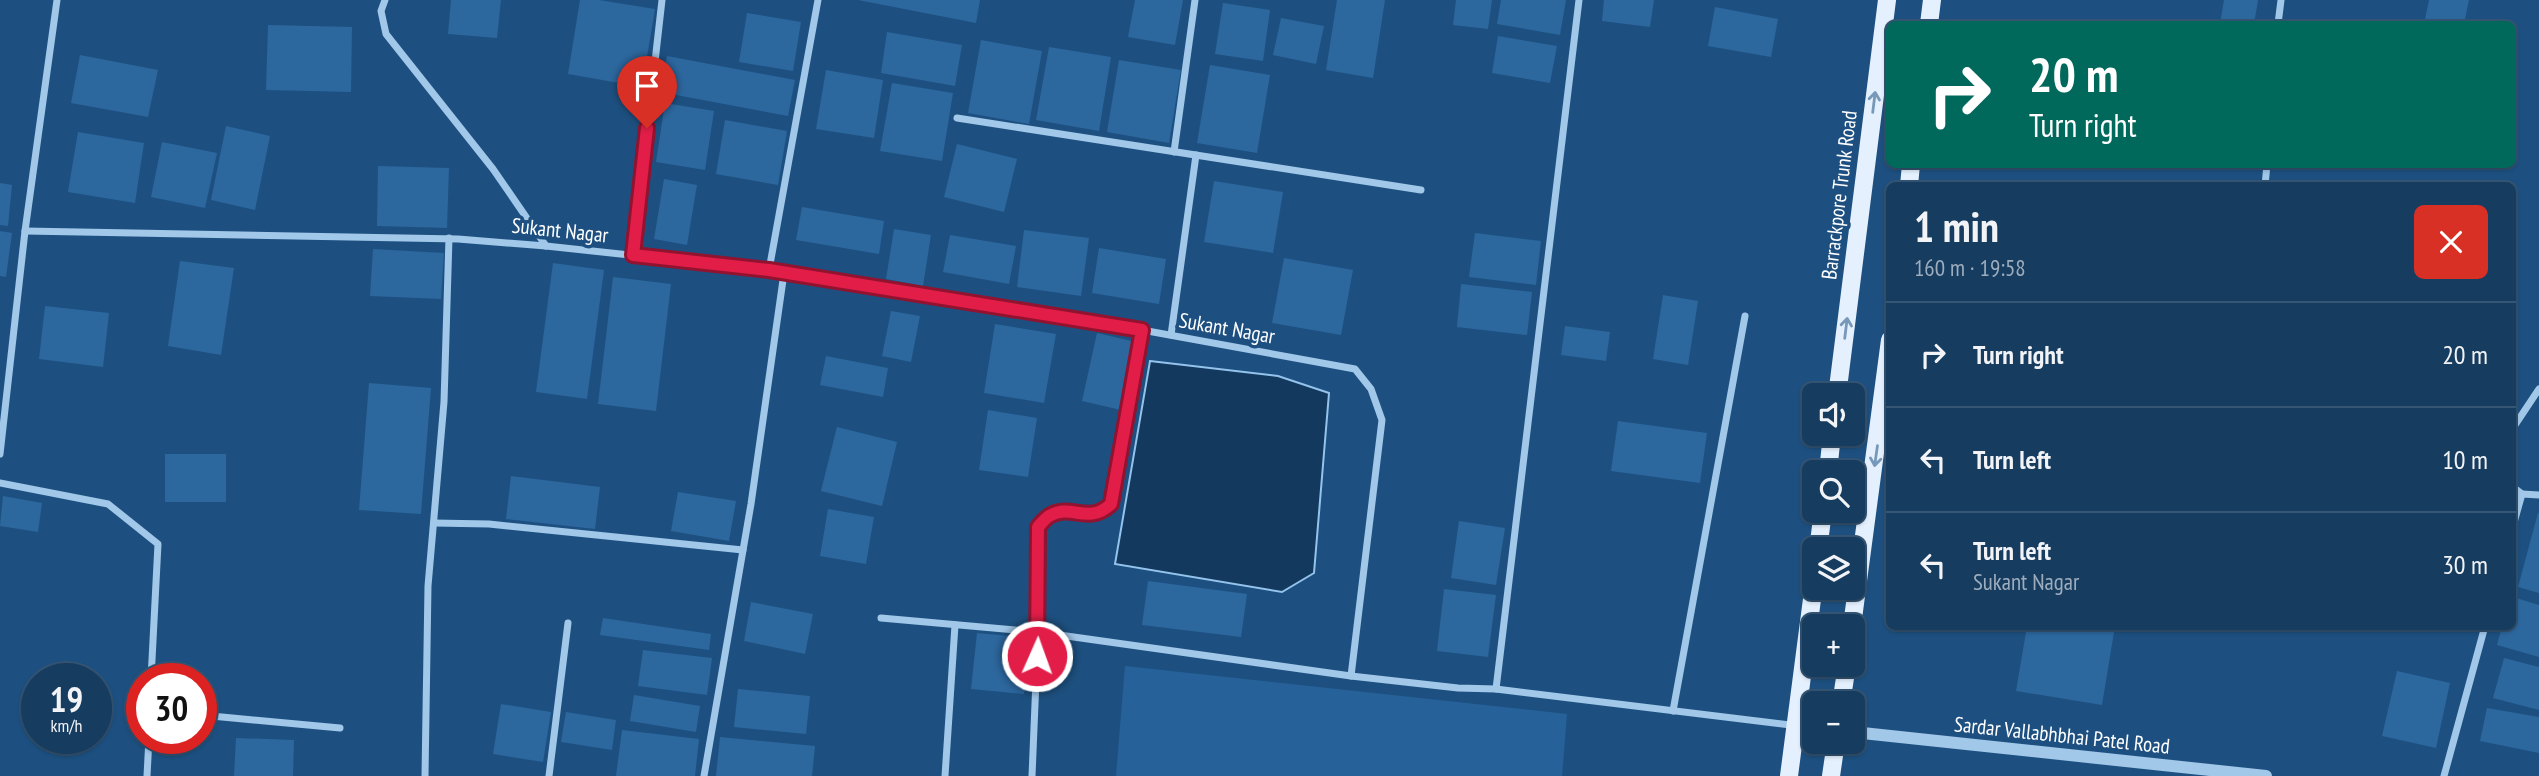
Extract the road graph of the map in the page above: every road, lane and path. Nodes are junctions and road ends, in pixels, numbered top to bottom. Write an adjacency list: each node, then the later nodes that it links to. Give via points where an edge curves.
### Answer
1 (57, 0): 16 (street)
2 (385, 0): 18 (street, via 386,34 493,169)
3 (662, 0): 19 (street)
4 (818, 0): 20 (street)
5 (1195, 0): 13 (street)
6 (1579, 0): 46 (street)
7 (1887, 0): 25 (main road, Barrackpore Trunk Road, one-way to 7)
8 (1932, 0): 10 (main road)
9 (2281, 0): 11 (street)
10 (1929, 21)
11 (2278, 21)
12 (957, 118): 13 (street)
13 (1174, 152): 14 (street)
14 (1196, 155): 15 (street); 24 (street)
15 (1421, 190)
16 (25, 231): 17 (street, Sukant Nagar); 29 (street)
17 (449, 238): 18 (street, Sukant Nagar); 35 (street, via 444,402)
18 (545, 246): 19 (street, Sukant Nagar)
19 (633, 255): 20 (street, Sukant Nagar)
20 (769, 270): 21 (street, Sukant Nagar)
21 (784, 273): 23 (street, Sukant Nagar); 36 (street)
22 (1745, 316): 47 (street)
23 (1142, 330): 24 (street, Sukant Nagar); 43 (street, via 1111,504 1091,515 1049,515 1038,527)
24 (1171, 335): 45 (street, Sukant Nagar, via 1355,369 1371,389 1382,420)
25 (1839, 383)
26 (2539, 389): 28 (street)
27 (1885, 419): 38 (main road, one-way to 38)
28 (2516, 424)
29 (0, 454)
30 (0, 483): 44 (street, via 108,504 158,544)
31 (2516, 489): 32 (street)
32 (2522, 494): 33 (street); 34 (street)
33 (2539, 495)
34 (2516, 515)
35 (434, 523): 36 (street, via 489,524); 56 (street, via 428,586)
36 (743, 550): 58 (street)
37 (1812, 600): 49 (main road)
38 (1854, 614)
39 (881, 618): 41 (street)
40 (568, 624): 57 (street)
41 (955, 625): 43 (street); 59 (street)
42 (2484, 630): 64 (street)
43 (1038, 632): 45 (street); 60 (street)
44 (152, 663)
45 (1351, 676): 46 (street)
46 (1496, 689): 47 (street)
47 (1673, 711): 49 (street)
48 (217, 716): 51 (street)
49 (1796, 726): 50 (street); 61 (main road)
50 (1802, 727)
51 (340, 728)
52 (1865, 733): 63 (street, Sardar Vallabhbhai Patel Road)
53 (148, 754): 55 (street)
54 (1834, 754): 62 (main road)
55 (147, 776)
56 (425, 776)
57 (550, 776)
58 (705, 776)
59 (944, 776)
60 (1032, 776)
61 (1789, 776)
62 (1831, 776)
63 (2266, 776)
64 (2444, 776)

